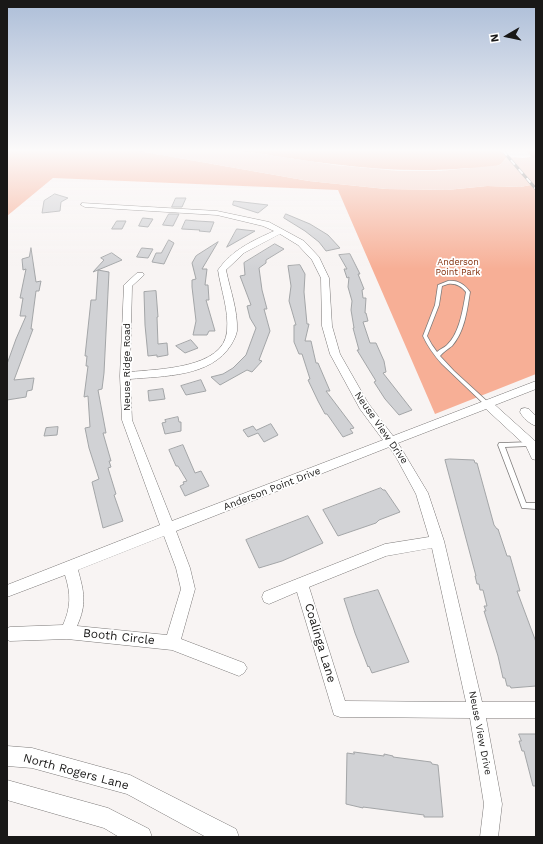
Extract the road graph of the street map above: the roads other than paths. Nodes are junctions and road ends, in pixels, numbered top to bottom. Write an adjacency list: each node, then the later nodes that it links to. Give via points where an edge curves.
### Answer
1 (85, 205): 2 (street, Neuse View Drive, via 230,215 266,224)
2 (280, 231): 5 (street, via 240,251 222,270 233,331 227,346 218,355 187,369); 10 (street, Neuse View Drive, via 301,243 321,267 326,288 328,326 335,354 364,406)
3 (140, 275): 5 (street, Neuse Ridge Road, via 128,285)
4 (437, 356): 4 (lane, via 455,338 466,304 468,292 464,285 456,282 440,285 436,312 425,336); 7 (lane)
5 (125, 376): 14 (street, Neuse Ridge Road, via 127,420)
6 (536, 385): 7 (street, Anderson Point Drive)
7 (487, 404): 10 (street, Anderson Point Drive); 11 (street)
8 (526, 412): 9 (street)
9 (536, 422)
10 (390, 442): 14 (street, Anderson Point Drive); 15 (street, Neuse View Drive, via 407,465 422,493)
11 (533, 444): 12 (street); 13 (lane, via 501,445 524,506)
12 (536, 456)
13 (536, 506)
14 (168, 529): 16 (street, Anderson Point Drive); 22 (street, via 188,589)
15 (437, 541): 17 (street, via 384,550); 24 (street, Neuse View Drive)
16 (70, 567): 18 (street, Anderson Point Drive); 20 (street, Booth Circle, via 78,594 78,605)
17 (301, 584): 19 (street); 24 (street, Coalinga Lane, via 340,709)
18 (7, 591)
19 (269, 597)
20 (67, 632): 21 (street, Booth Circle); 22 (street, Booth Circle)
21 (10, 634)
22 (172, 643): 23 (street, Booth Circle)
23 (239, 668)
24 (476, 710): 25 (street); 30 (street, Neuse View Drive, via 493,804)
25 (536, 710)
26 (7, 756): 29 (street, North Rogers Lane, via 32,758 130,785)
27 (7, 790): 28 (street, via 108,819)
28 (141, 837)
29 (228, 837)
30 (489, 837)

